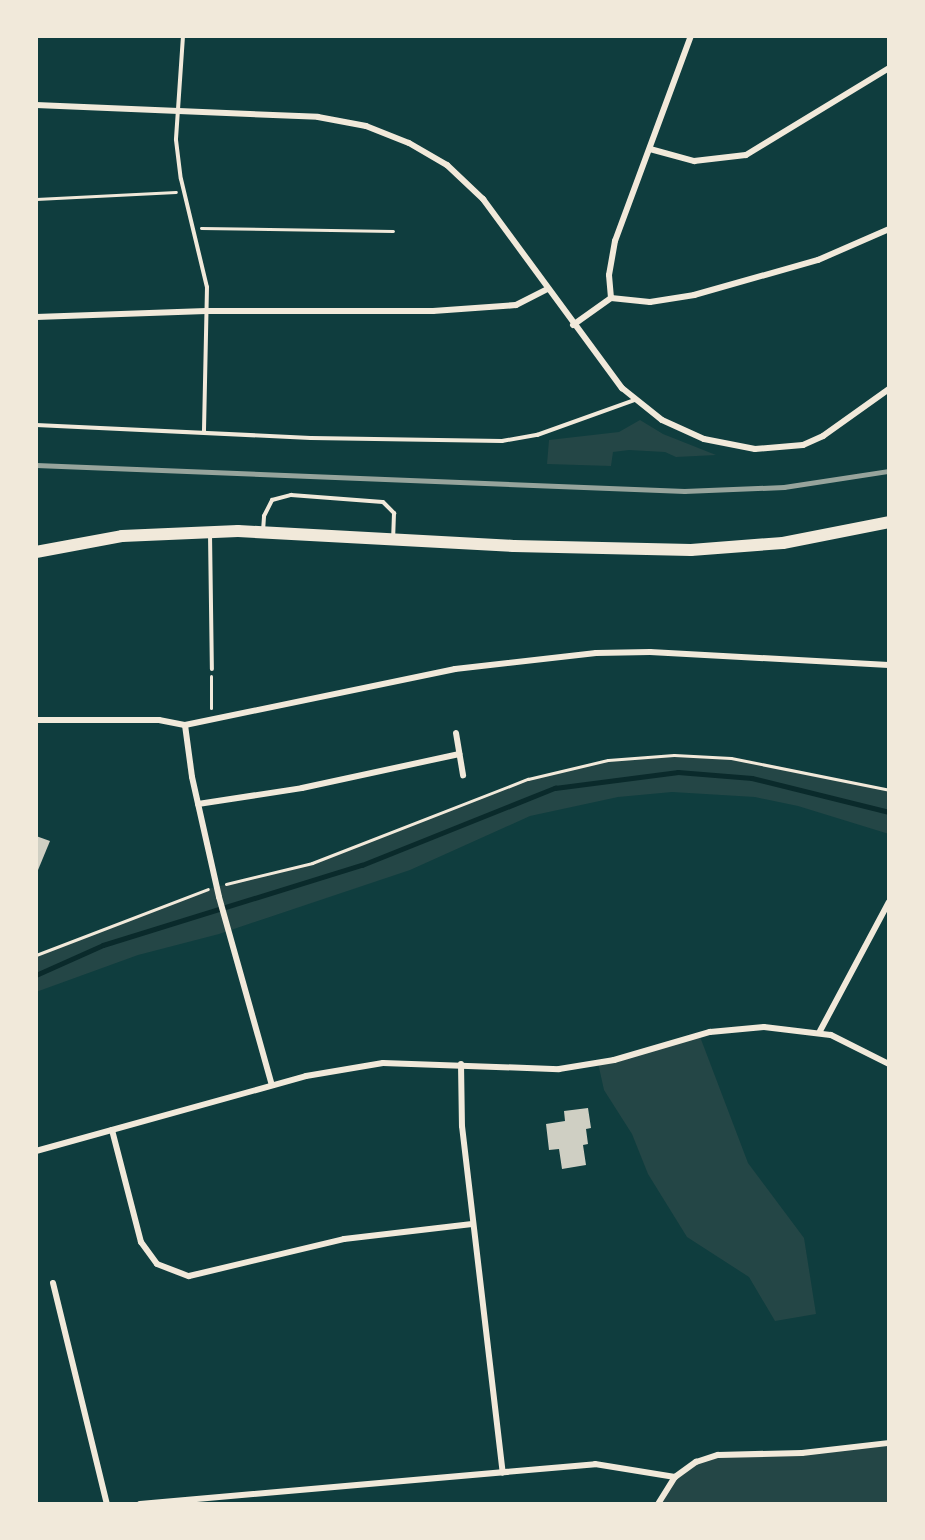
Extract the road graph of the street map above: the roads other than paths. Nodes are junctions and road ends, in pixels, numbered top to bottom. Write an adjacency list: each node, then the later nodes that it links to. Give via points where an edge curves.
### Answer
1 (183, 36): 5 (lane)
2 (691, 36): 6 (street)
3 (889, 68): 6 (street, via 746,155 694,161)
4 (36, 105): 5 (street)
5 (176, 111): 8 (street, via 342,120 409,143 447,165 474,190); 10 (lane, via 184,192 207,287)
6 (650, 148): 9 (street, via 615,241 609,271)
7 (889, 229): 9 (street, via 818,260 694,295 642,302)
8 (547, 289): 10 (street, via 516,305 451,310); 12 (street)
9 (611, 298): 12 (street)
10 (206, 311): 11 (street); 16 (lane)
11 (36, 317)
12 (573, 325): 14 (street, via 603,367)
13 (889, 389): 14 (street, via 823,436 782,449 742,448 704,440 662,420)
14 (635, 400): 16 (lane, via 537,435 502,441)
15 (36, 425): 16 (lane)
16 (204, 432)
17 (889, 522): 20 (main road, via 815,538 691,550 514,546)
18 (209, 531): 19 (main road); 21 (main road, via 122,536); 23 (lane)
19 (263, 531): 20 (main road); 20 (lane, via 264,516 272,500 291,495 383,502 394,513)
20 (393, 537)
21 (36, 552)
22 (889, 664): 25 (street, via 650,652 559,656 455,669 287,707)
23 (212, 669)
24 (36, 720): 25 (street, via 159,720)
25 (185, 725): 29 (street)
26 (456, 732): 27 (street)
27 (459, 754): 28 (street); 29 (street, via 302,788)
28 (463, 775)
29 (198, 804): 34 (street, via 219,897)
30 (889, 902): 31 (street)
31 (820, 1032): 32 (street, via 764,1027 710,1032 614,1060 559,1069); 33 (street, via 851,1042)
32 (461, 1064): 34 (street, via 369,1064); 37 (street, via 462,1126)
33 (889, 1064)
34 (272, 1086): 35 (street)
35 (111, 1130): 36 (street); 37 (street, via 141,1242 157,1264 189,1276 344,1239)
36 (36, 1151)
37 (472, 1224): 40 (street)
38 (53, 1283): 42 (street)
39 (889, 1443): 41 (street, via 802,1454 718,1455 696,1462)
40 (503, 1473): 41 (street, via 595,1464); 44 (street)
41 (675, 1477): 45 (street)
42 (107, 1504)
43 (140, 1504): 44 (street)
44 (146, 1504)
45 (658, 1504)

